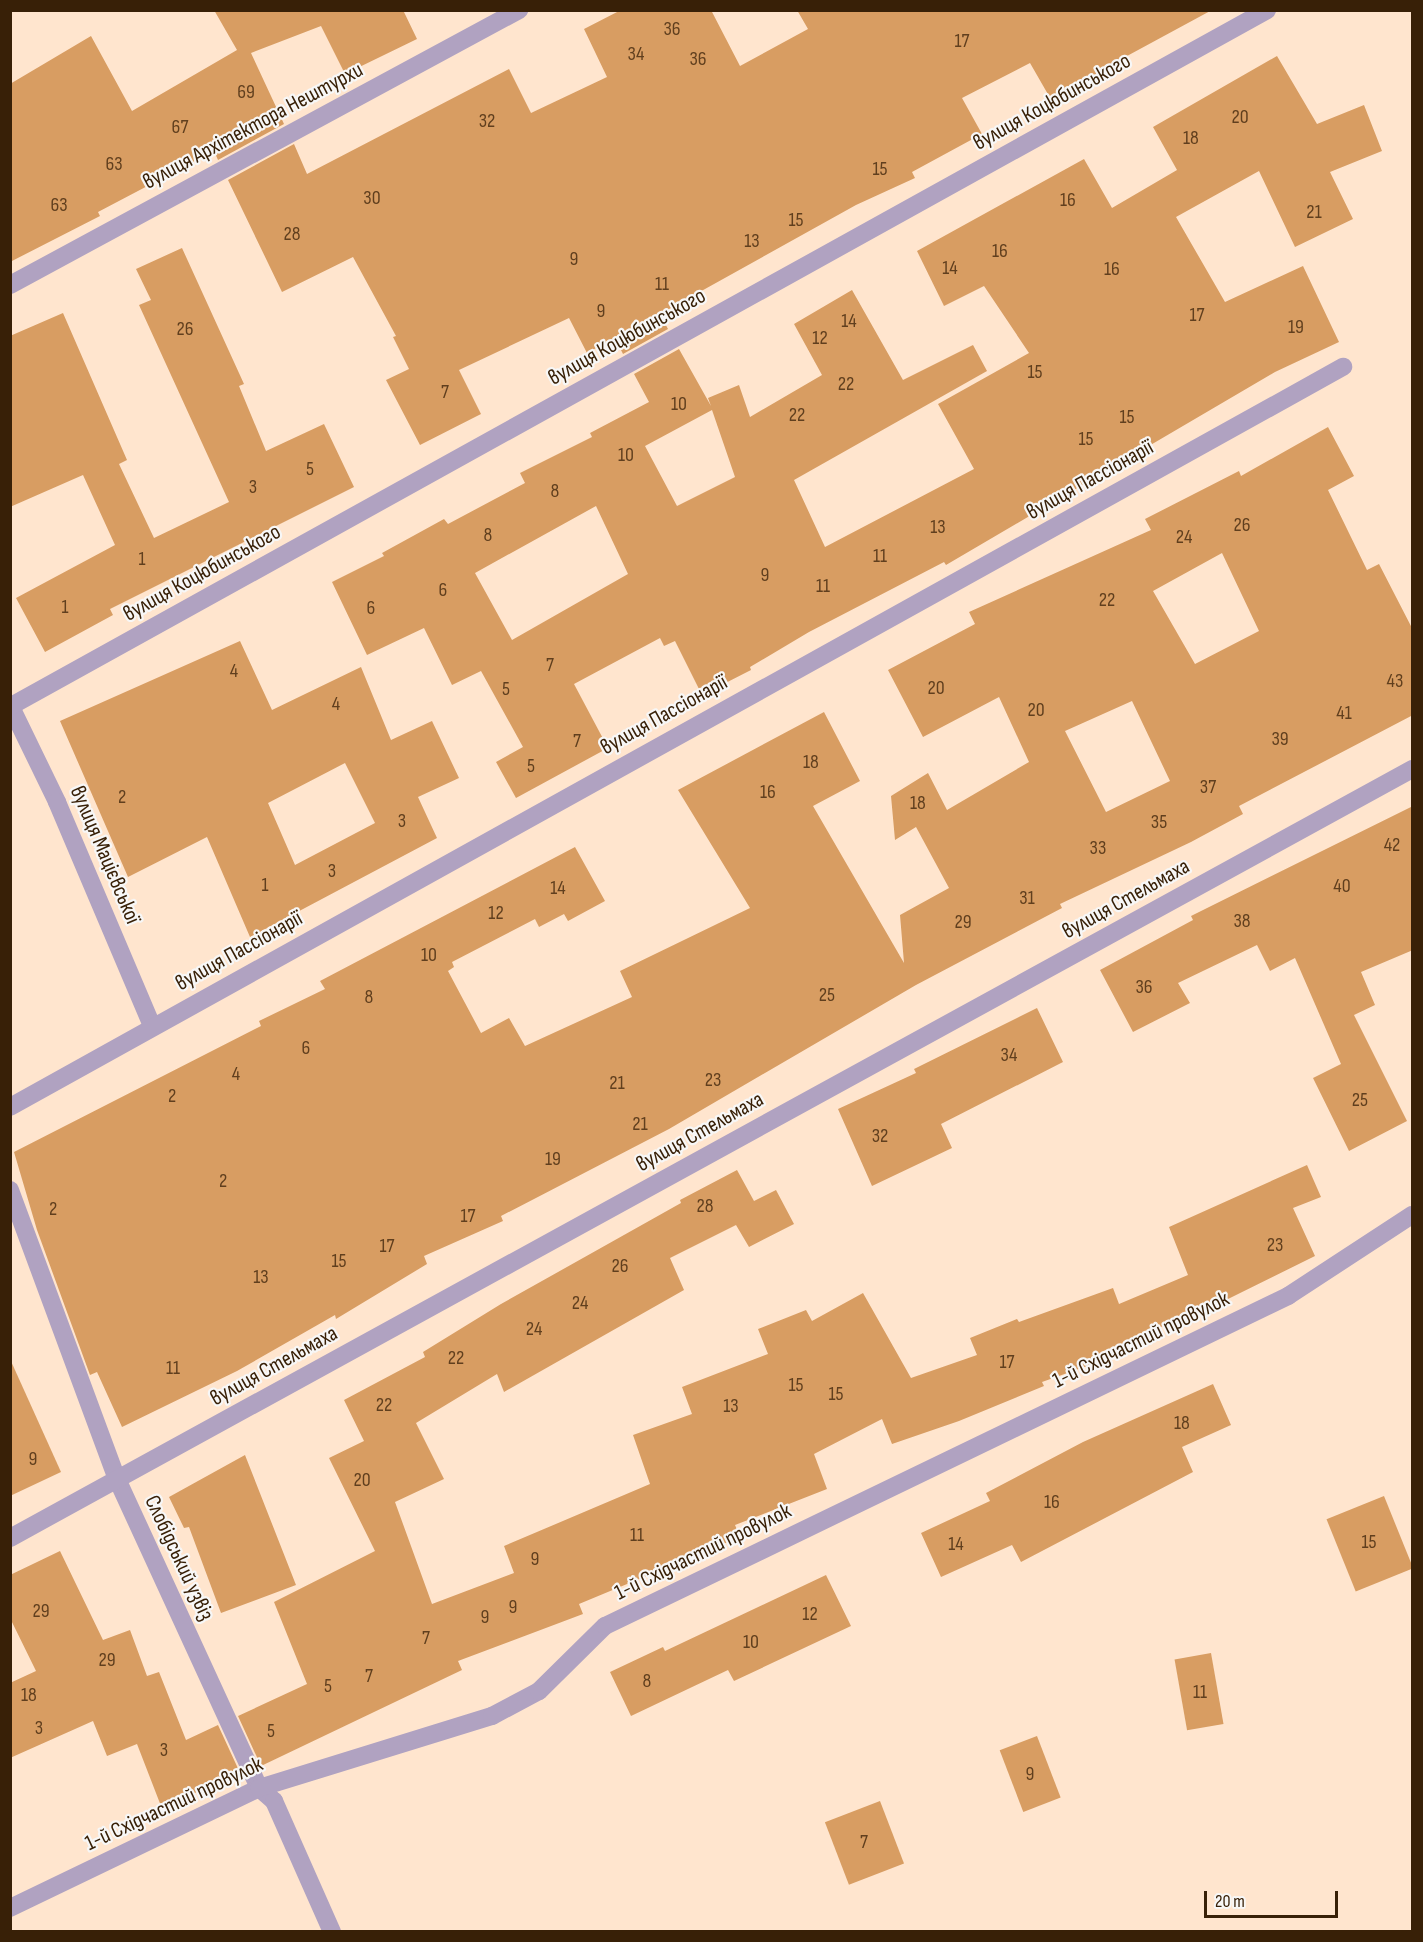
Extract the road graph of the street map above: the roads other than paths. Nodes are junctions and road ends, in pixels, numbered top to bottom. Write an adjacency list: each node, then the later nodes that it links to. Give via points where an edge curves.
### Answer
1 (519, 10): 3 (street, вулиця Архітектора Нештурхи)
2 (1267, 10): 5 (street, вулиця Коцюбинського)
3 (10, 285)
4 (1343, 368): 7 (street, вулиця Пассіонарії)
5 (11, 705): 7 (street, вулиця Мацієвської, via 57,802)
6 (1413, 770): 11 (street, вулиця Стельмаха)
7 (152, 1026): 8 (street, вулиця Пассіонарії)
8 (10, 1107)
9 (10, 1190): 11 (street, Слобідський узвіз)
10 (1413, 1215): 13 (street, 1-й Східчастий провулок, via 1288,1296 605,1626 540,1691 492,1716)
11 (117, 1479): 12 (street, вулиця Стельмаха); 13 (street, Слобідський узвіз)
12 (10, 1538)
13 (259, 1788): 14 (street, 1-й Східчастий провулок); 15 (street, Слобідський узвіз, via 274,1801)
14 (10, 1908)
15 (332, 1932)

